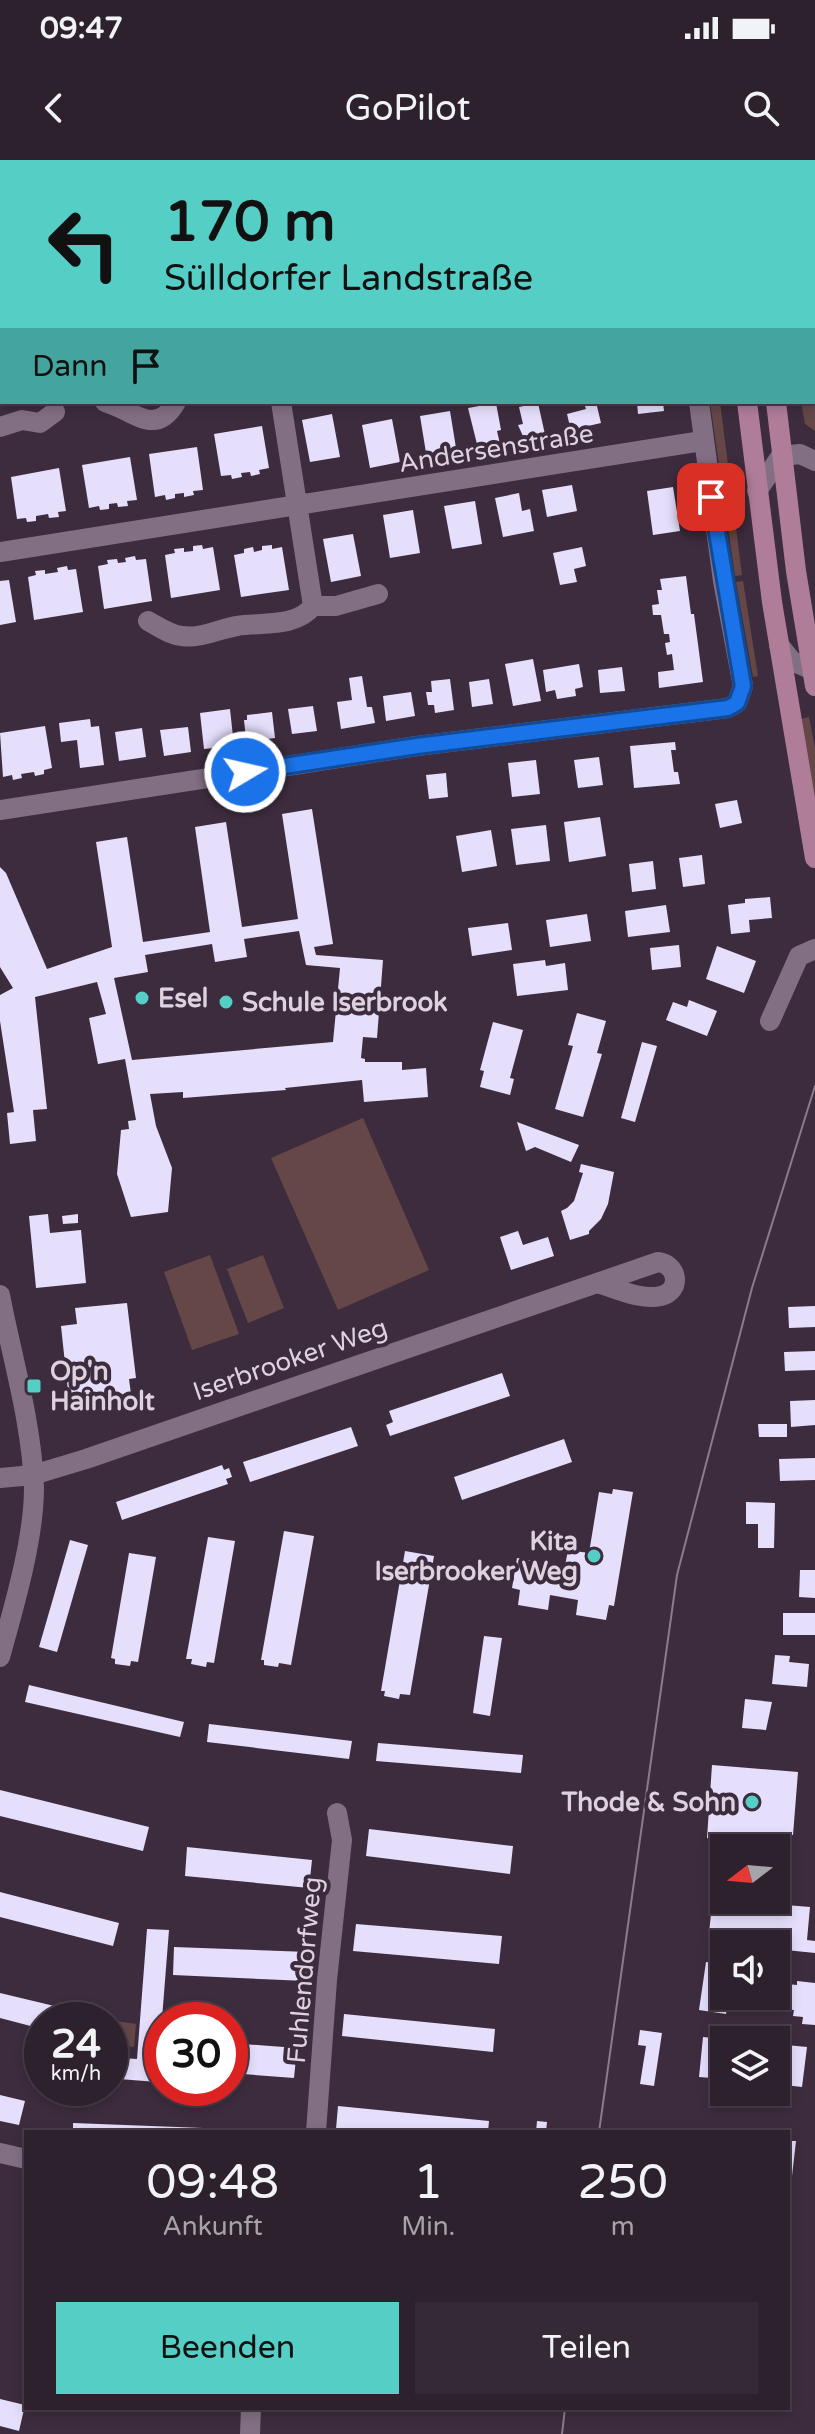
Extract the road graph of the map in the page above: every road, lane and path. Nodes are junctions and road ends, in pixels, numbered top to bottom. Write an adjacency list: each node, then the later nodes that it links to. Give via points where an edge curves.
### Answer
1 (174, 404): 6 (street, via 153,421)
2 (281, 404): 13 (street)
3 (699, 404): 9 (street)
4 (747, 404): 12 (main road)
5 (776, 404): 10 (main road)
6 (101, 405)
7 (55, 412): 8 (street, via 40,423 22,420)
8 (0, 427)
9 (702, 441): 13 (street, Andersenstraße); 20 (street, via 742,675 737,703 714,712 417,746)
10 (781, 456): 11 (street, via 800,454); 12 (street); 19 (main road)
11 (815, 461)
12 (757, 491): 18 (main road)
13 (298, 504): 14 (street, Andersenstraße); 16 (street)
14 (0, 552)
15 (378, 594): 16 (street, via 347,604)
16 (313, 606): 17 (street, via 284,621 190,637)
17 (148, 621)
18 (779, 645): 19 (street); 21 (main road)
19 (814, 676)
20 (0, 810)
21 (815, 858)
22 (815, 949): 23 (street, via 799,956)
23 (770, 1021)
24 (597, 1283): 26 (street, Iserbrooker Weg)
25 (0, 1295): 26 (street)
26 (33, 1475): 27 (street, Iserbrooker Weg); 28 (street, via 32,1522)
27 (0, 1478)
28 (0, 1657)
29 (337, 1813): 30 (street, Fuhlendorfweg, via 342,1840)
30 (316, 2130)
31 (0, 2153): 32 (street)
32 (24, 2159)
33 (251, 2410): 34 (street)
34 (250, 2434)

